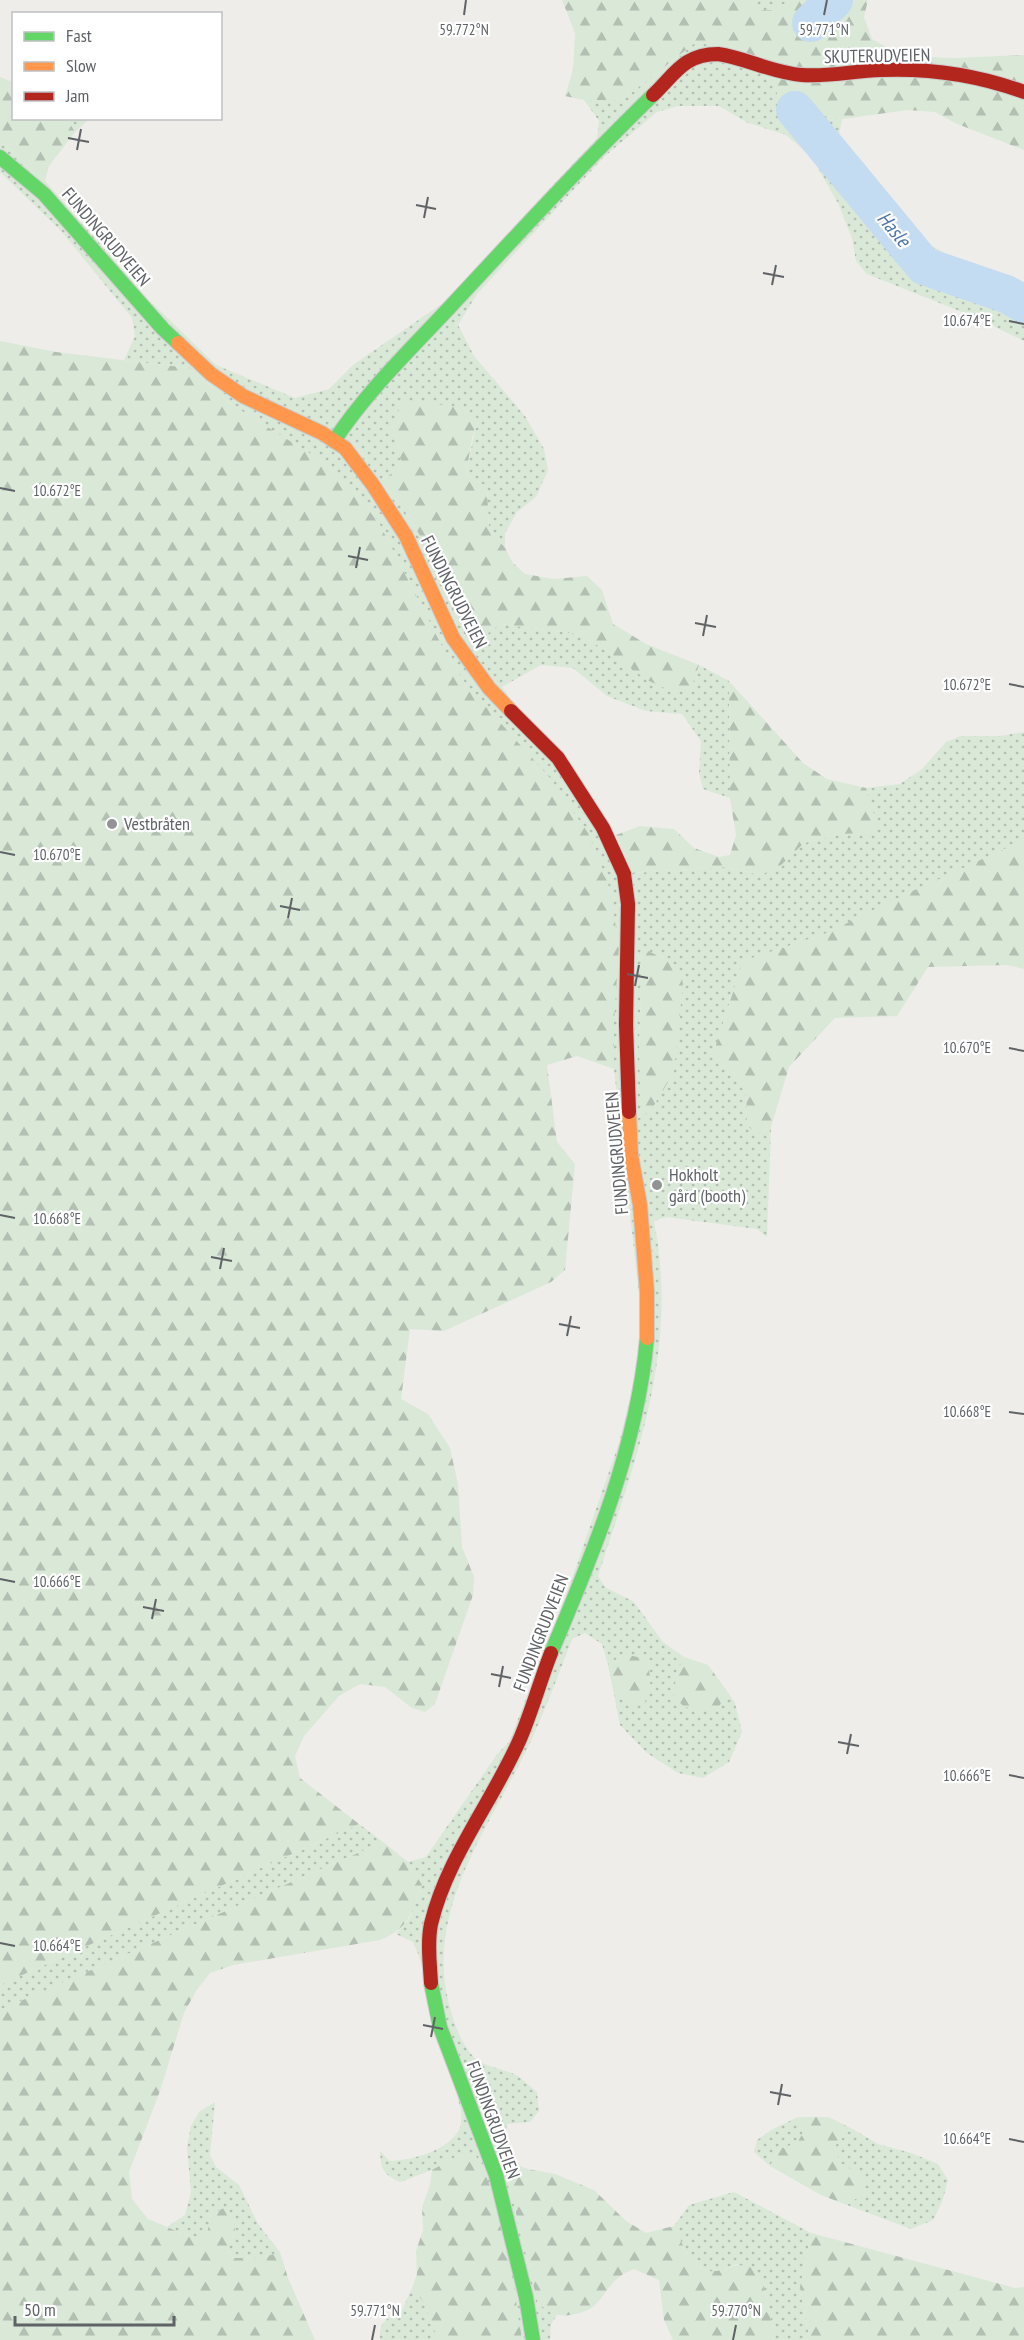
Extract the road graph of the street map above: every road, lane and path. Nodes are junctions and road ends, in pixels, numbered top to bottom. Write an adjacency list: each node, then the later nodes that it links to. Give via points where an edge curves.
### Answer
1 (1024, 92): 3 (street, SKUTERUDVEIEN, via 970,76 933,71 796,74 719,55 695,57 606,142 418,341)
2 (0, 157): 3 (street, FUNDINGRUDVEIEN, via 44,194 163,329 211,374 243,396)
3 (333, 441): 4 (street, FUNDINGRUDVEIEN, via 345,448 405,536 466,658 489,688 558,758 586,799 624,874 628,904 626,1024 631,1155 640,1205 648,1327 638,1402 611,1499 520,1739 454,1864 430,1925 431,1984 440,2027 495,2175)
4 (533, 2340)

